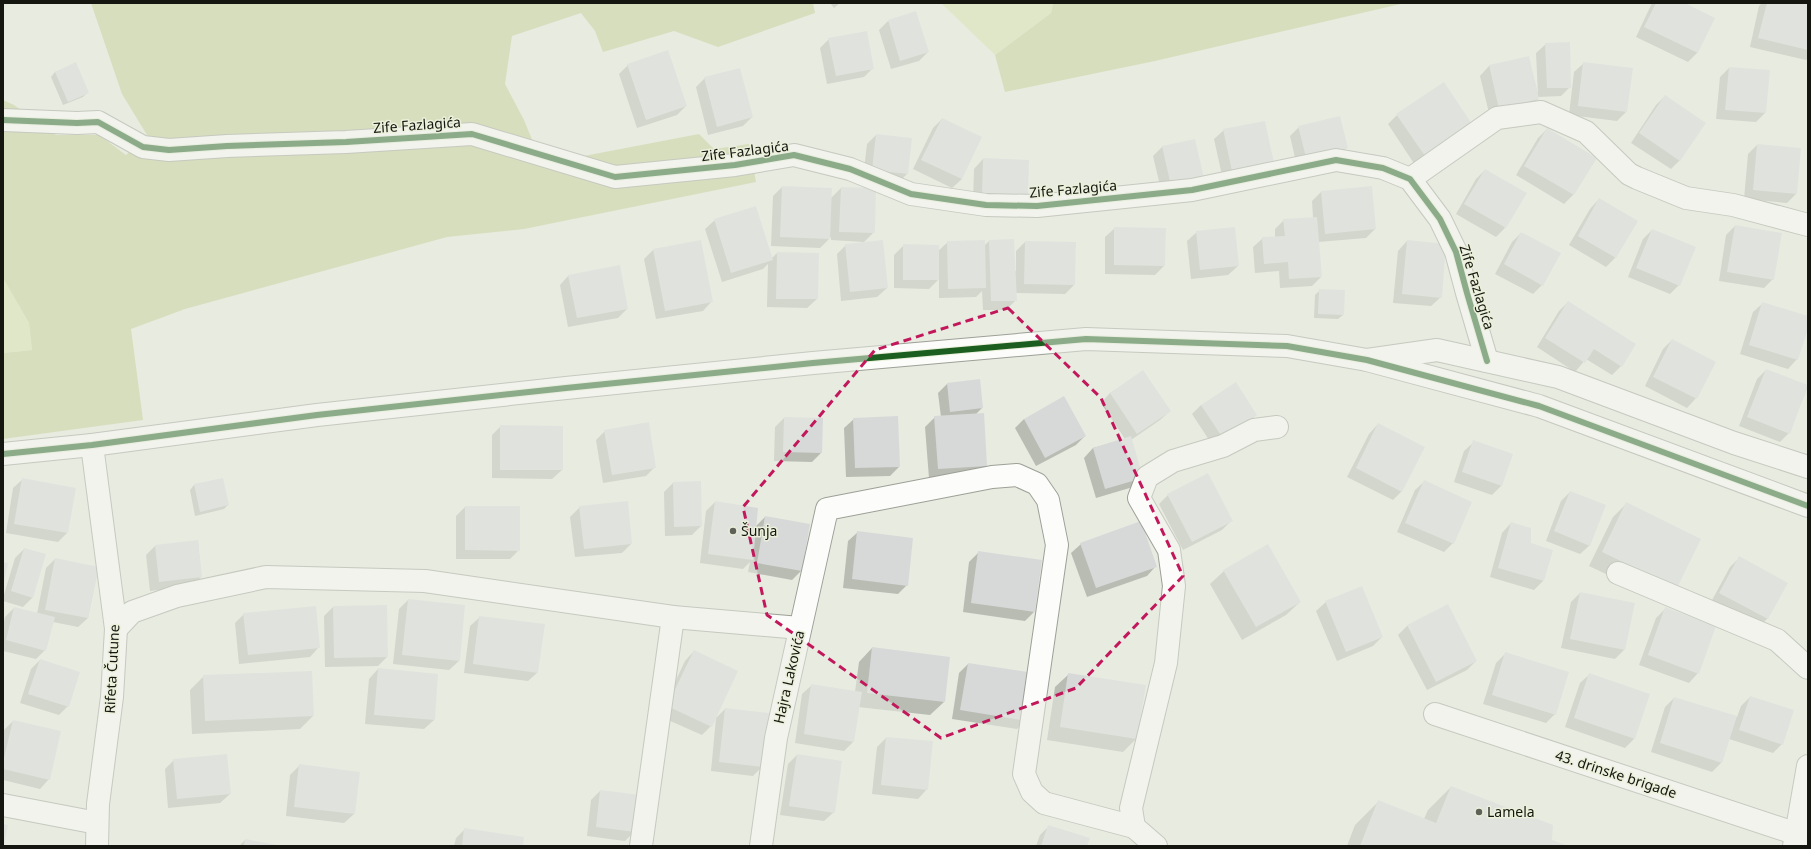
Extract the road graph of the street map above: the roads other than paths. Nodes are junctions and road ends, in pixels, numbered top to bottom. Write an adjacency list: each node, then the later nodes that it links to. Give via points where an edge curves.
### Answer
1 (3, 120): 2 (street, Zife Fazlagića, via 98,122 143,147 169,150 472,134 615,176 734,166 794,156 850,169 911,194 986,205 1038,206 1192,190 1336,160 1383,168)
2 (1410, 179): 3 (street, via 1497,118 1541,112 1586,132 1629,174 1637,178 1686,198 1733,205); 5 (street, Zife Fazlagića, via 1440,219 1456,252)
3 (1808, 225)
4 (1367, 360): 5 (street, via 1437,350); 7 (street, via 1287,346 1086,339 566,388 317,415); 10 (street, via 1539,406)
5 (1487, 361): 9 (street, via 1558,377 1734,443)
6 (1277, 427): 20 (street, via 1254,430 1223,446 1173,461 1147,477 1139,498 1169,550 1174,586 1166,663 1131,808)
7 (92, 445): 8 (street); 14 (street, Rifeta Čutune)
8 (3, 454)
9 (1808, 467)
10 (1808, 506)
11 (1618, 573): 15 (street, via 1777,640)
12 (673, 617): 13 (street); 14 (street, via 426,581 266,577 177,596 132,612); 23 (street)
13 (800, 628): 20 (street, Hajra Lakovića, via 827,509 992,476 1017,475 1038,484 1048,500 1057,545 1024,774 1032,792 1044,803); 24 (street, Hajra Lakovića, via 776,738)
14 (116, 629): 19 (street, Rifeta Čutune, via 112,697)
15 (1808, 668)
16 (1434, 714): 21 (street, 43. drinske brigade)
17 (1808, 766): 21 (street, 43. drinske brigade, via 1799,811)
18 (3, 806): 19 (street)
19 (97, 823): 22 (street, Rifeta Čutune)
20 (1134, 826): 25 (street)
21 (1800, 839)
22 (97, 846)
23 (641, 846)
24 (761, 846)
25 (1156, 846)

